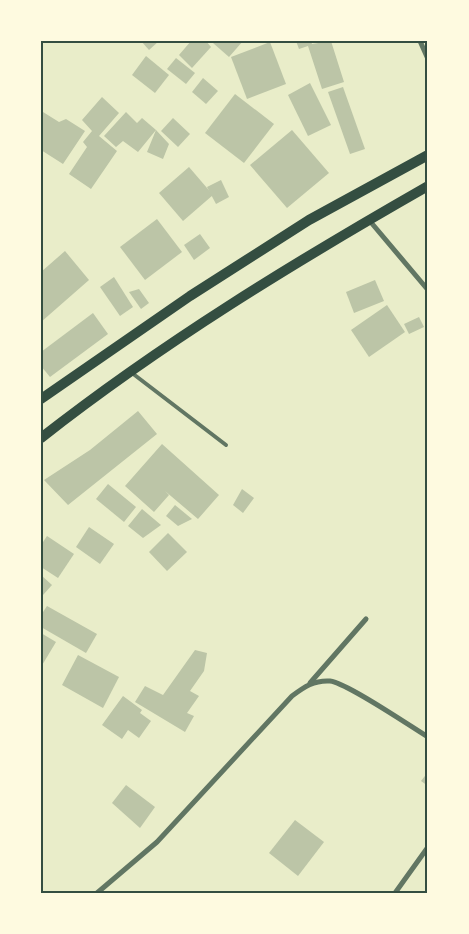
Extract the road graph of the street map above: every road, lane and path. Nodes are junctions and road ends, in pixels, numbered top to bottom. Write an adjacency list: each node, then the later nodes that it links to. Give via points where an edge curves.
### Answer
1 (420, 41): 2 (street)
2 (428, 59)
3 (428, 155): 8 (main road, via 309,220 190,296)
4 (428, 186): 5 (main road)
5 (369, 220): 6 (street); 7 (main road)
6 (428, 290)
7 (130, 372): 9 (main road); 10 (lane)
8 (41, 399)
9 (41, 438)
10 (226, 445)
11 (366, 619): 12 (street)
12 (309, 683): 13 (street, via 332,681); 15 (street, via 292,696 157,842)
13 (428, 738)
14 (428, 847): 16 (street)
15 (97, 893)
16 (395, 893)

